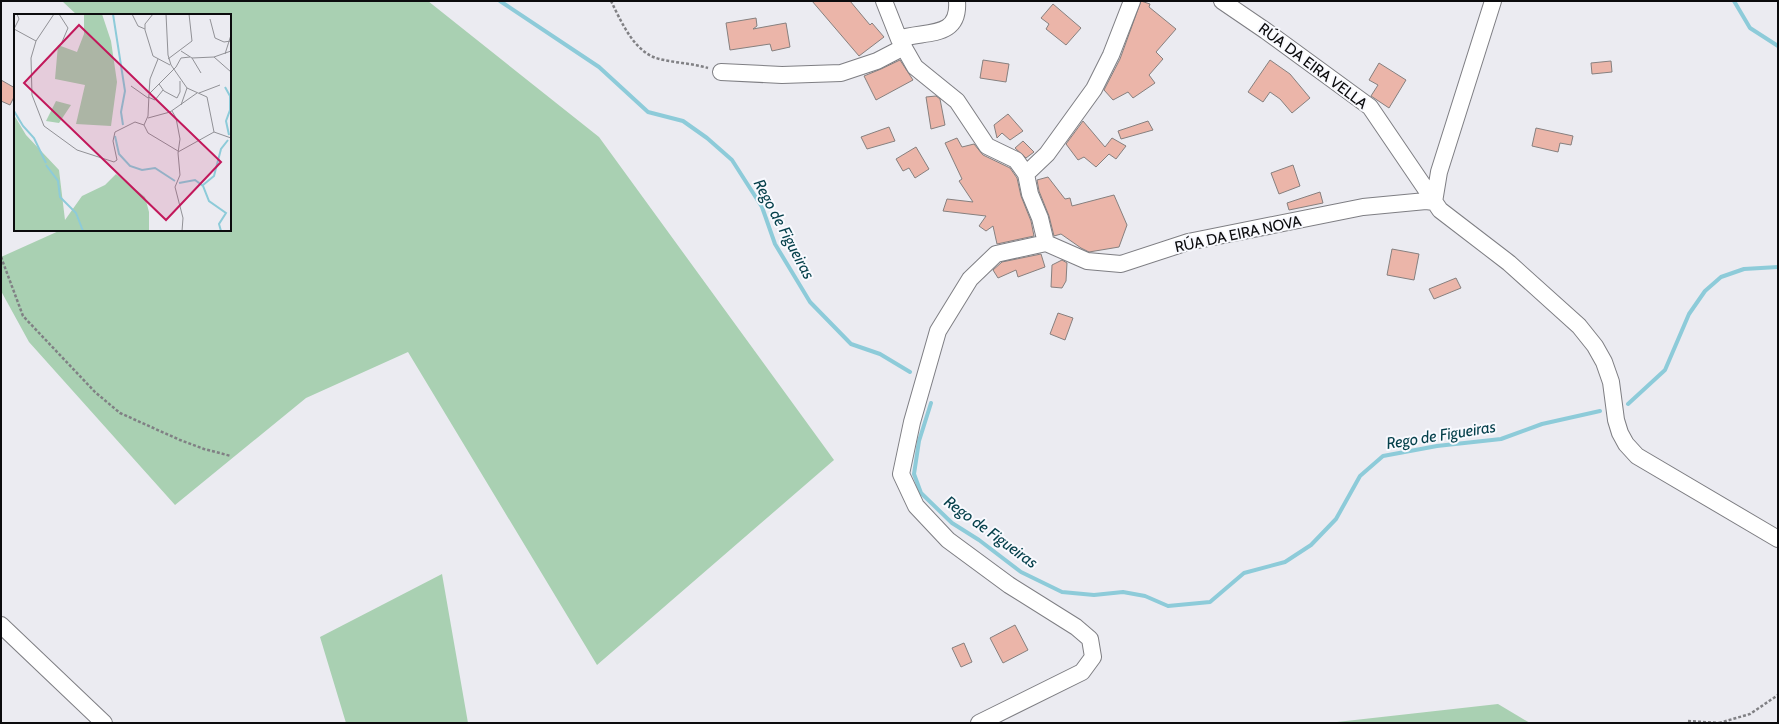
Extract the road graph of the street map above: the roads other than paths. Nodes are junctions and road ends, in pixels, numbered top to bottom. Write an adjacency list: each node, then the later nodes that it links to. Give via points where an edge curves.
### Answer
1 (957, 1): 6 (street, via 958,11 953,24 941,31 908,36)
2 (1132, 1): 8 (street, via 1111,55 1094,89 1047,154)
3 (1222, 1): 9 (street, RÚA DA EIRA VELLA, via 1370,107)
4 (1493, 1): 9 (street, via 1439,172)
5 (883, 3): 6 (street)
6 (901, 43): 7 (street, via 877,61 841,73 782,75); 8 (street, via 915,67 957,101 987,146 1016,160)
7 (721, 72)
8 (1026, 174): 10 (street)
9 (1434, 202): 10 (street, RÚA DA EIRA NOVA, via 1363,207 1262,227 1188,242 1121,264 1087,261); 11 (street, RÚA DA EIRA VELLA, via 1557,306 1591,341 1604,362 1611,382 1620,433 1637,456)
10 (1046, 243): 14 (street, via 996,254 970,279 938,331 912,422 901,474 916,506 948,540 1009,585 1076,627 1090,639 1093,657 1082,672)
11 (1778, 539)
12 (1, 624): 13 (street)
13 (104, 723)
14 (979, 723)

